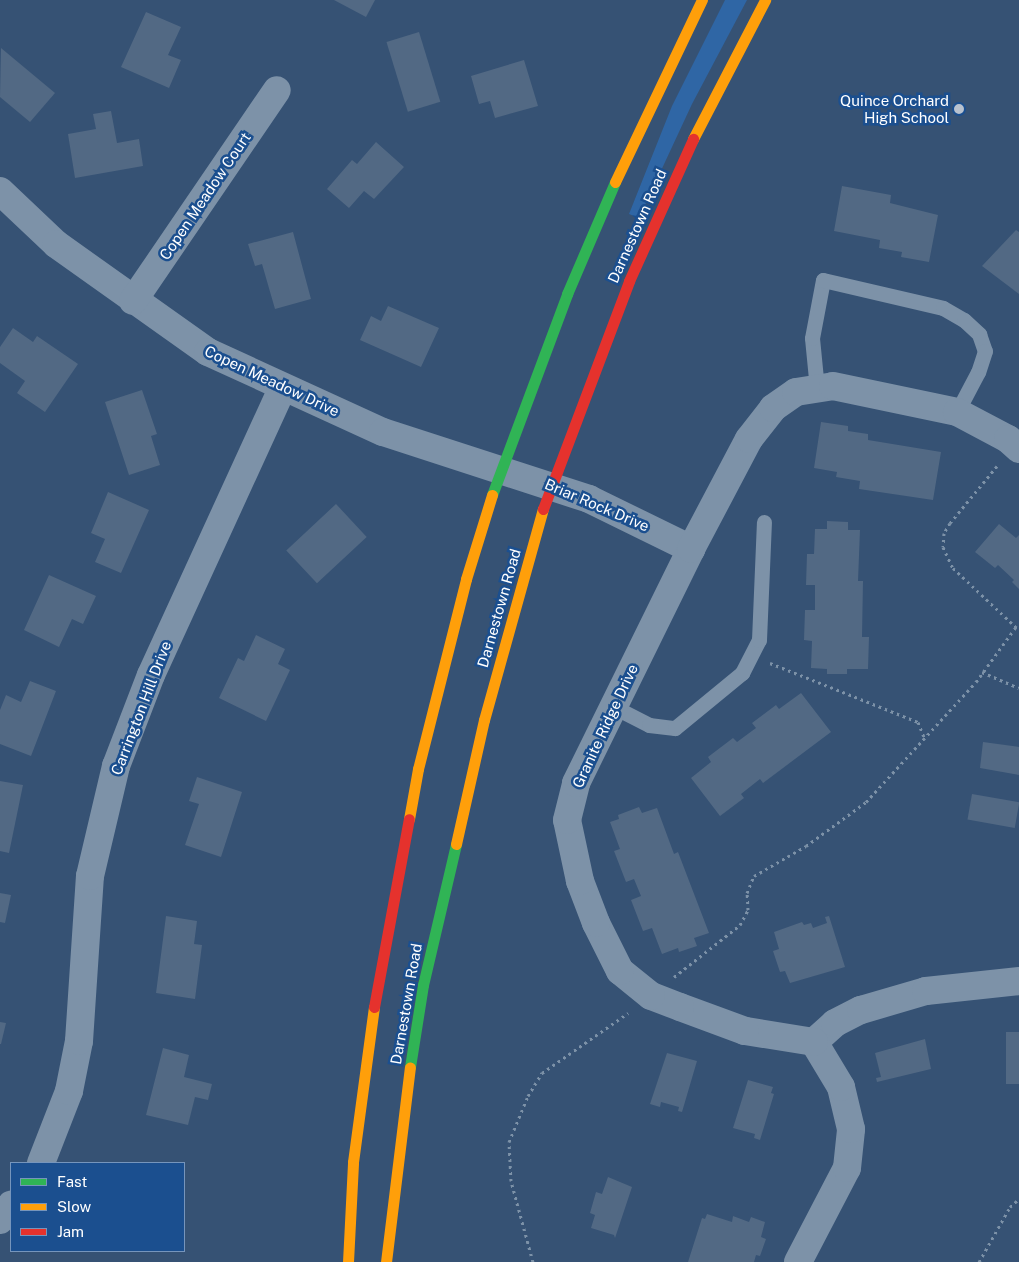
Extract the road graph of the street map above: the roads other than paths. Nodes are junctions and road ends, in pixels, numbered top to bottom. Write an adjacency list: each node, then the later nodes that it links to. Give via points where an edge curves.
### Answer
1 (702, 0): 10 (main road, Darnestown Road, via 638,129 536,369)
2 (765, 0): 11 (main road, Darnestown Road, via 714,94 676,174)
3 (276, 90): 5 (street, Copen Meadow Court)
4 (0, 191): 5 (street, Copen Meadow Drive, via 56,244)
5 (133, 301): 6 (street, Copen Meadow Drive, via 208,352)
6 (282, 388): 10 (street, Copen Meadow Drive, via 383,432); 17 (street, Carrington Hill Drive, via 152,675 116,766 90,876 79,1041 69,1091)
7 (817, 389): 8 (street, Granite Ridge Drive, via 833,386); 8 (lane, via 812,338 823,280 943,308 969,324 979,334 985,351); 13 (street, Granite Ridge Drive, via 796,392 773,408 749,439)
8 (957, 412): 9 (street, Granite Ridge Drive)
9 (1015, 440)
10 (500, 469): 11 (street, Briar Rock Drive); 20 (main road, Darnestown Road, via 436,686 399,863 370,1029 352,1162)
11 (550, 484): 13 (street, Briar Rock Drive, via 589,499); 21 (main road, Darnestown Road, via 484,720 423,985)
12 (764, 522): 14 (lane, via 759,640 742,673 675,728 649,725)
13 (691, 549): 14 (street, Granite Ridge Drive)
14 (614, 707): 16 (street, Granite Ridge Drive, via 576,783 567,820 580,881 620,971 651,996 745,1031)
15 (1019, 981): 16 (street, via 926,991 908,996 861,1010 835,1023)
16 (814, 1042): 22 (street, via 841,1087 851,1129 847,1168)
17 (41, 1162)
18 (10, 1205): 19 (street)
19 (0, 1220)
20 (348, 1262)
21 (386, 1262)
22 (798, 1262)

